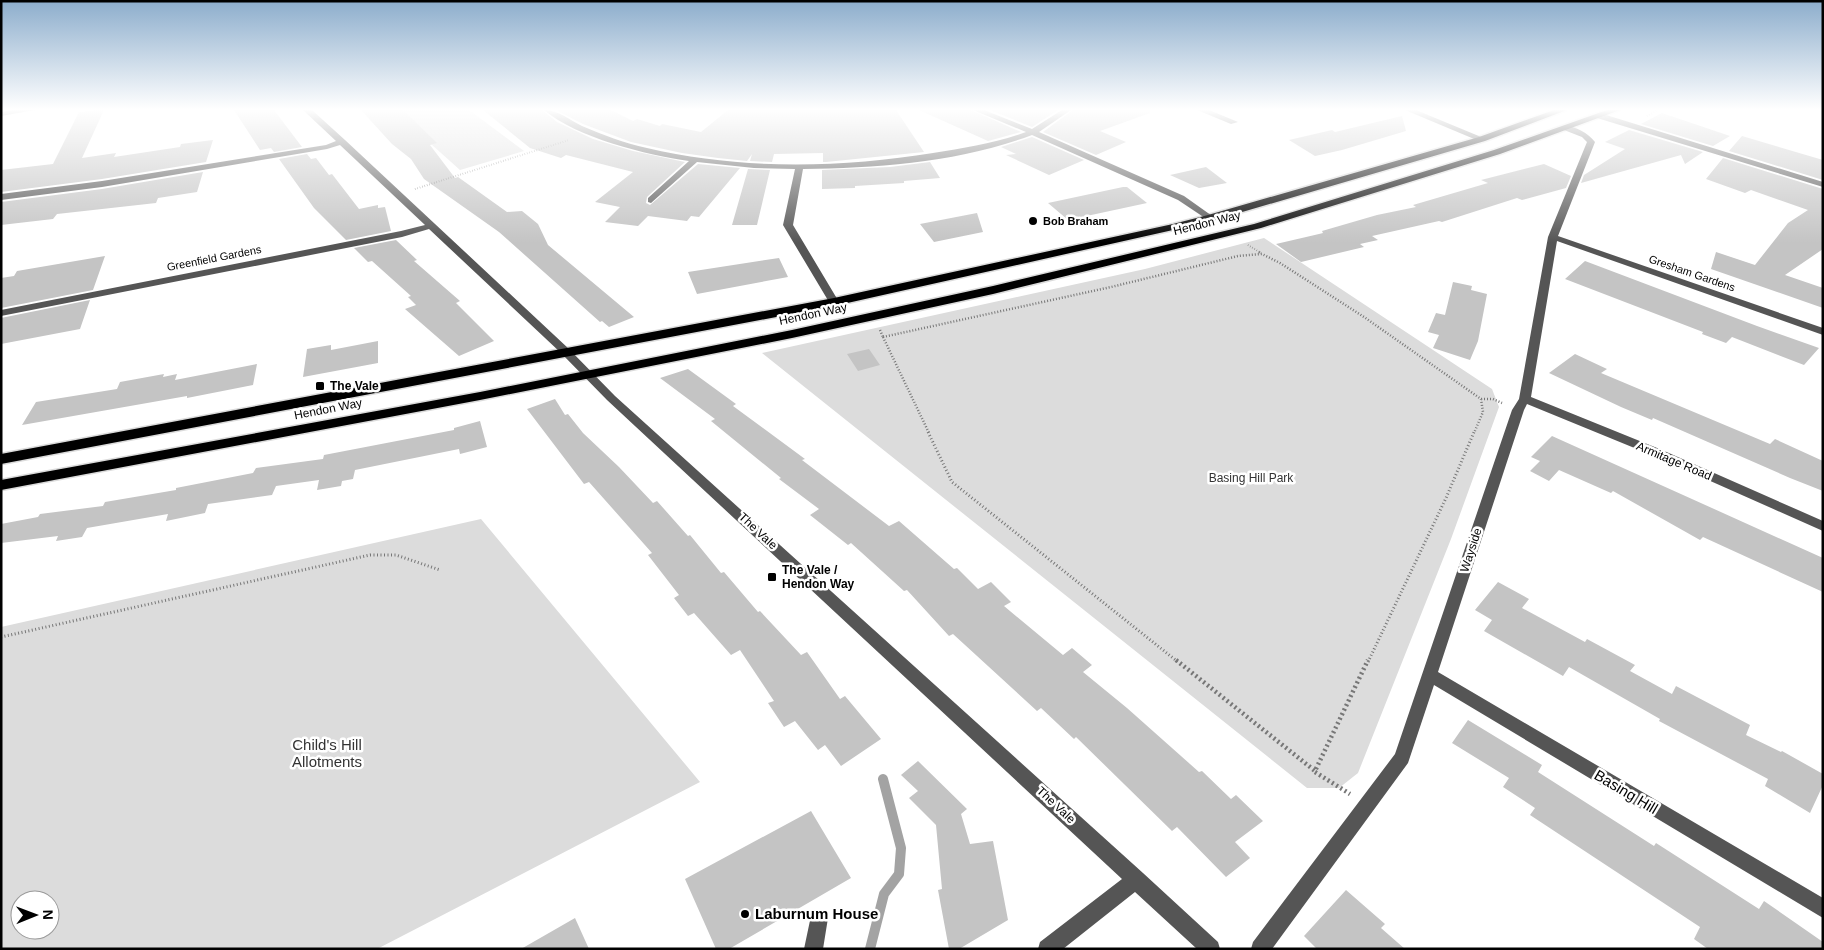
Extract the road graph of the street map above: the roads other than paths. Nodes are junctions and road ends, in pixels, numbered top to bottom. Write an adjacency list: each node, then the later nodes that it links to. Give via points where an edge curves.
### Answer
1 (282, 154): 13 (street)
2 (355, 154): 16 (street, The Vale)
3 (670, 154): 10 (street)
4 (943, 154): 11 (street, via 879,164)
5 (1083, 154): 15 (street, via 1181,198)
6 (1430, 154): 15 (highway, Hendon Way)
7 (1486, 154): 17 (highway, Hendon Way)
8 (1586, 154): 18 (street, Wayside)
9 (1724, 154): 12 (street)
10 (695, 160): 11 (street); 14 (street)
11 (799, 167): 19 (street, via 788,225)
12 (1823, 185)
13 (1, 198)
14 (651, 200)
15 (1212, 218): 17 (highway); 19 (highway, Hendon Way)
16 (431, 226): 20 (street, Greenfield Gardens); 22 (street, The Vale)
17 (1230, 233): 23 (highway, Hendon Way, via 893,312)
18 (1553, 237): 21 (street, Gresham Gardens); 24 (street, Wayside)
19 (834, 302): 22 (highway, Hendon Way)
20 (1, 313)
21 (1823, 332)
22 (565, 352): 23 (street, The Vale); 25 (highway, Hendon Way)
23 (587, 374): 26 (highway, Hendon Way); 29 (street, The Vale)
24 (1524, 399): 27 (street, Armitage Road, via 1658,453); 28 (street, Wayside)
25 (1, 460)
26 (1, 485)
27 (1823, 526)
28 (1430, 675): 30 (street, Basing Hill); 35 (street, Wayside, via 1402,758)
29 (1137, 879): 33 (street); 34 (street, The Vale)
30 (1823, 909)
31 (819, 918): 32 (street)
32 (813, 949)
33 (1047, 949)
34 (1211, 949)
35 (1260, 949)

